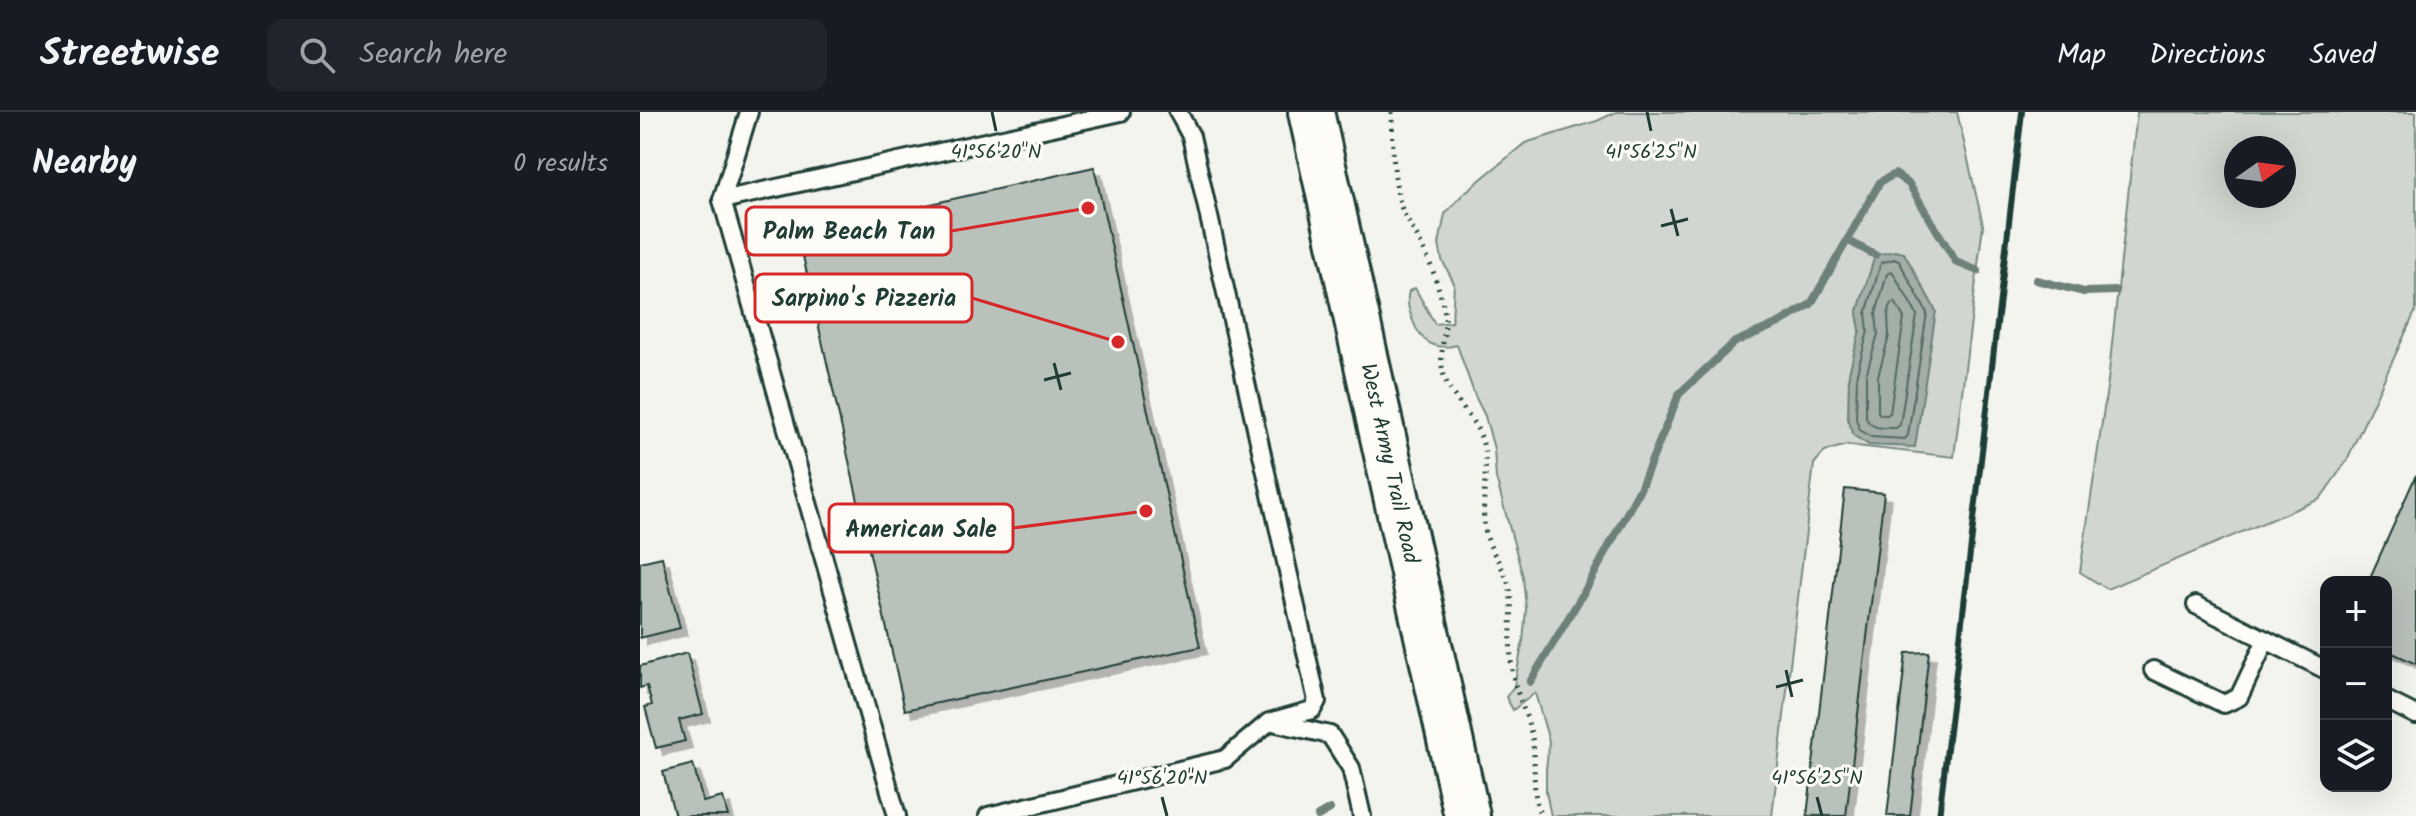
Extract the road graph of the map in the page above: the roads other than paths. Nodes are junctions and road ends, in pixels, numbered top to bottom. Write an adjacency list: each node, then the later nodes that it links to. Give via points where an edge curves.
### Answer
1 (749, 112): 6 (lane)
2 (1121, 112): 5 (lane)
3 (1178, 112): 13 (lane, via 1191,136 1317,701 1312,710)
4 (1311, 112): 17 (main road, West Army Trail Road)
5 (1061, 118): 6 (lane)
6 (722, 200): 14 (lane)
7 (2196, 605): 8 (lane)
8 (2266, 640): 9 (lane); 10 (lane, via 2239,697 2224,704)
9 (2320, 667)
10 (2153, 670)
11 (2392, 703): 12 (lane)
12 (2416, 715)
13 (1269, 722): 15 (lane, via 1225,759); 16 (lane, via 1330,735 1351,768)
14 (897, 816)
15 (988, 816)
16 (1362, 816)
17 (1467, 816)

